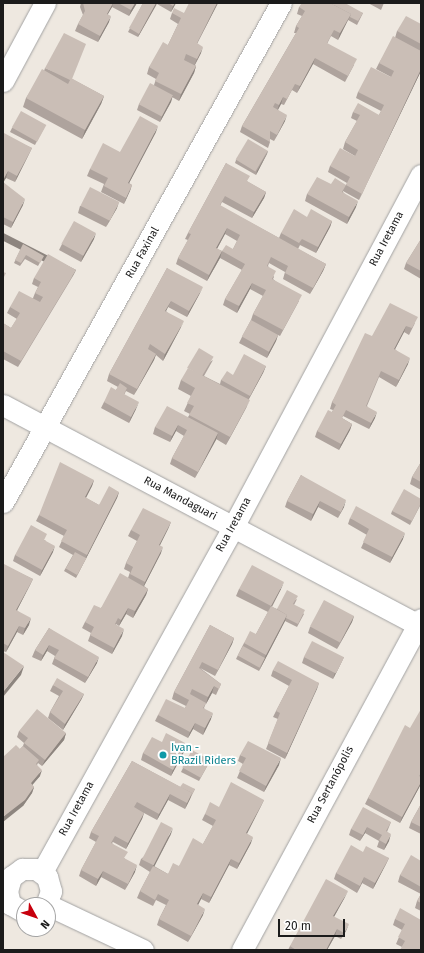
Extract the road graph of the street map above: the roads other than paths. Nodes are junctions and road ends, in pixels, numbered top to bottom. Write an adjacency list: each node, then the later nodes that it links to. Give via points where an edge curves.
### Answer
1 (45, 3): 3 (street)
2 (281, 3): 6 (street, Rua Faxinal)
3 (3, 81)
4 (421, 175): 8 (street, Rua Iretama)
5 (3, 405): 6 (street, Rua Mandaguari)
6 (47, 429): 7 (street, Rua Faxinal); 8 (street, Rua Mandaguari)
7 (3, 502)
8 (233, 527): 9 (street, Rua Mandaguari); 10 (street, Rua Iretama)
9 (420, 623): 16 (street, Rua Sertanópolis)
10 (42, 872): 11 (street, via 51,891); 12 (street, via 29,868 16,873 7,884)
11 (49, 897)
12 (5, 898): 13 (street)
13 (16, 909)
14 (56, 909): 15 (street)
15 (143, 950)
16 (242, 950)

